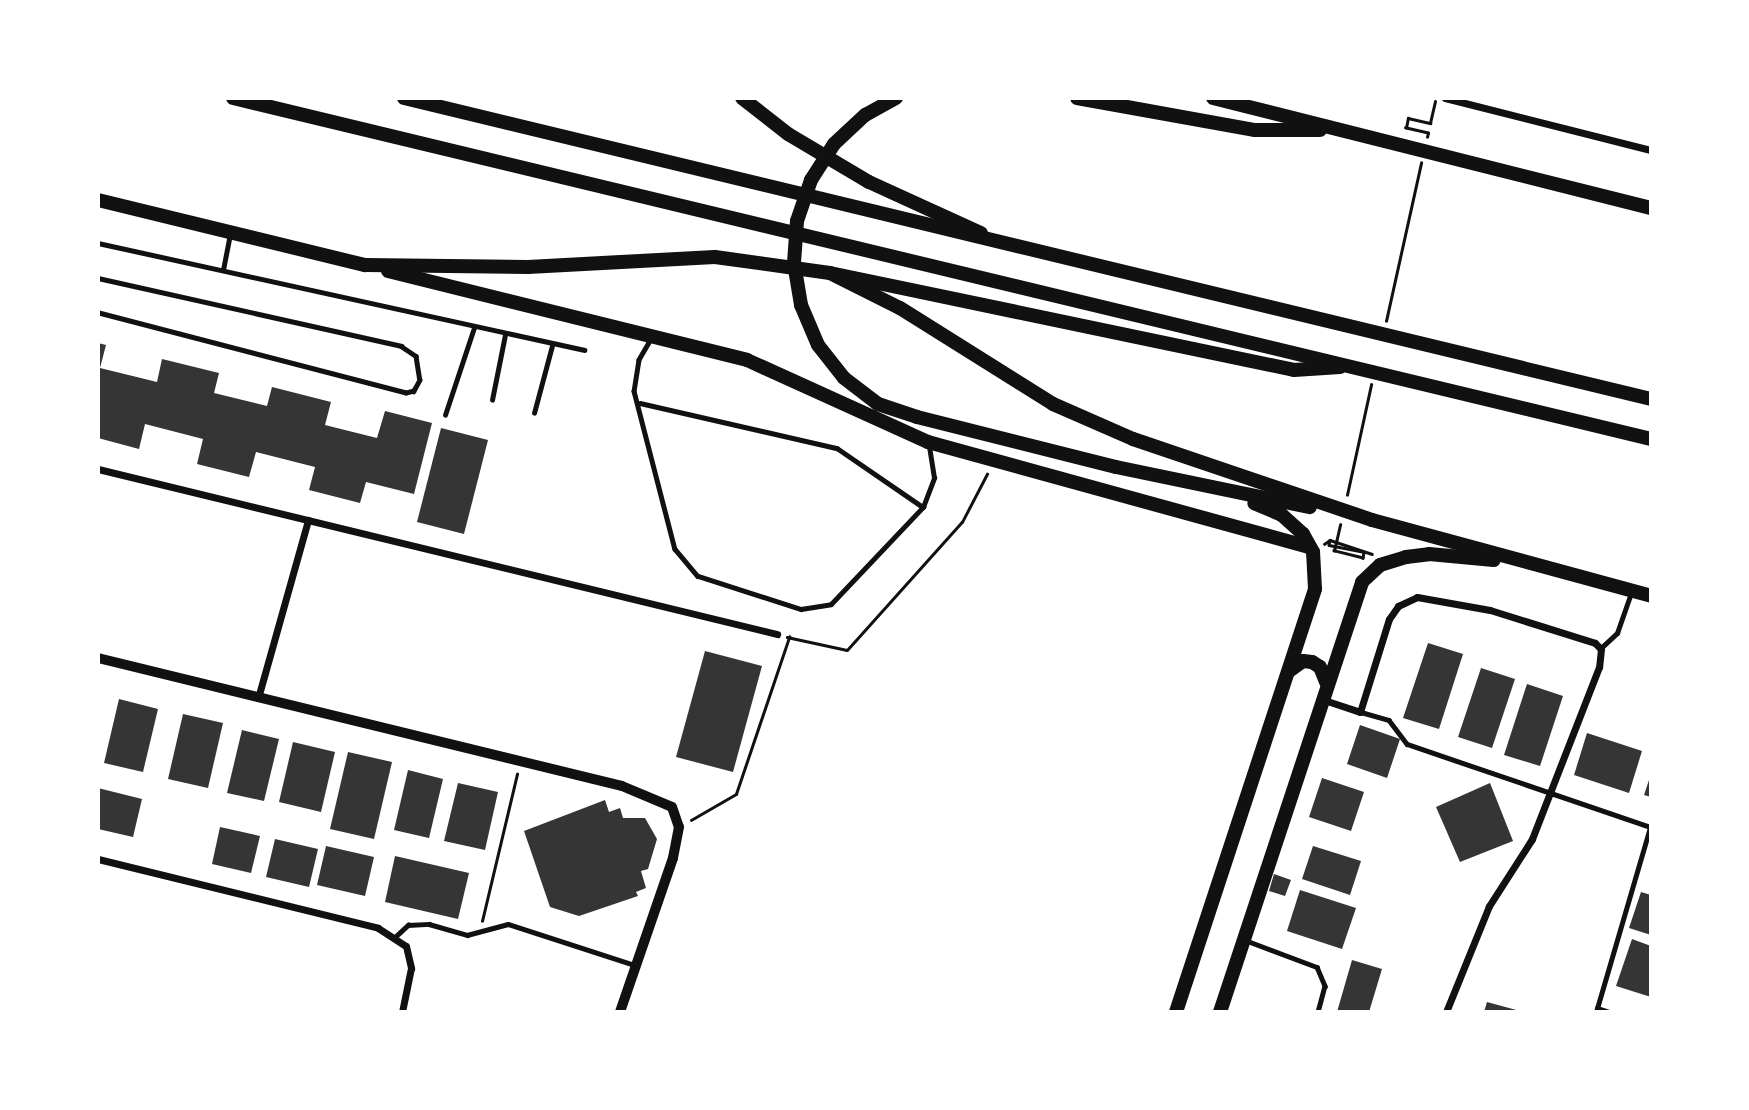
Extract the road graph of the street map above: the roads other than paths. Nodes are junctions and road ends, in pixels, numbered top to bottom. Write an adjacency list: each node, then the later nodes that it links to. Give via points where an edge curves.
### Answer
1 (233, 98): 25 (main road, via 829,245)
2 (404, 98): 14 (main road)
3 (742, 98): 14 (main road, via 788,134 869,182)
4 (896, 98): 33 (main road, via 865,115 834,144 811,180 797,221 794,263 801,305 818,345 838,370 878,404)
5 (1077, 98): 8 (main road, via 1255,130)
6 (1213, 98): 8 (main road)
7 (1445, 98): 9 (street)
8 (1342, 130): 11 (main road)
9 (1651, 149)
10 (98, 200): 12 (main road)
11 (1651, 211)
12 (231, 230): 15 (main road); 16 (lane)
13 (98, 243): 16 (lane)
14 (1011, 247): 26 (main road)
15 (365, 265): 17 (main road, via 528,267 715,257); 21 (main road)
16 (223, 270): 20 (lane)
17 (830, 273): 25 (main road, via 1294,369); 37 (main road, via 900,308 1054,404 1133,439)
18 (98, 278): 19 (lane, via 401,346 416,356 420,380 414,391 406,393)
19 (98, 313)
20 (474, 328): 22 (lane); 30 (lane)
21 (655, 334): 28 (lane, via 635,370 634,391); 32 (main road, via 747,360)
22 (505, 335): 23 (lane); 27 (lane)
23 (552, 346): 24 (lane); 29 (lane)
24 (584, 350)
25 (1348, 366): 31 (main road)
26 (1651, 399)
27 (492, 400)
28 (640, 403): 35 (lane, via 837,448); 35 (lane, via 672,540 684,563 698,576 817,610 831,604)
29 (534, 413)
30 (445, 415)
31 (1651, 439)
32 (928, 442): 35 (lane, via 934,478); 38 (main road, via 1180,508)
33 (1116, 467): 37 (main road); 38 (main road, via 1267,506 1296,525)
34 (98, 469): 36 (street)
35 (923, 508)
36 (308, 520): 42 (street); 47 (street)
37 (1372, 520): 39 (main road)
38 (1311, 549): 45 (main road, via 1315,589)
39 (1535, 564): 40 (main road); 46 (main road, via 1429,554 1380,565 1362,582 1350,607)
40 (1632, 591): 41 (main road); 43 (lane, via 1617,633)
41 (1651, 596)
42 (777, 634)
43 (1601, 649): 49 (street, via 1595,643 1490,610 1417,597 1398,606 1389,619); 50 (street, via 1599,667)
44 (98, 658): 47 (street)
45 (1289, 672): 46 (main road, via 1294,665 1312,662 1320,667); 60 (main road)
46 (1326, 684): 48 (main road)
47 (258, 698): 55 (street, via 622,786 672,807 679,827)
48 (1321, 699): 49 (street); 54 (main road)
49 (1360, 712): 50 (lane, via 1389,720 1407,744)
50 (1549, 795): 51 (lane); 62 (street, via 1521,863 1489,906)
51 (1650, 827): 57 (lane)
52 (98, 859): 53 (street, via 379,928)
53 (396, 937): 55 (lane, via 408,925 429,923 479,934 508,924); 58 (street, via 406,946 411,968)
54 (1244, 940): 56 (main road); 61 (lane, via 1317,967 1325,986)
55 (636, 965): 59 (street)
56 (1225, 1009)
57 (1597, 1010): 63 (lane)
58 (402, 1012)
59 (620, 1012)
60 (1176, 1012)
61 (1318, 1012)
62 (1446, 1012)
63 (1609, 1012)

